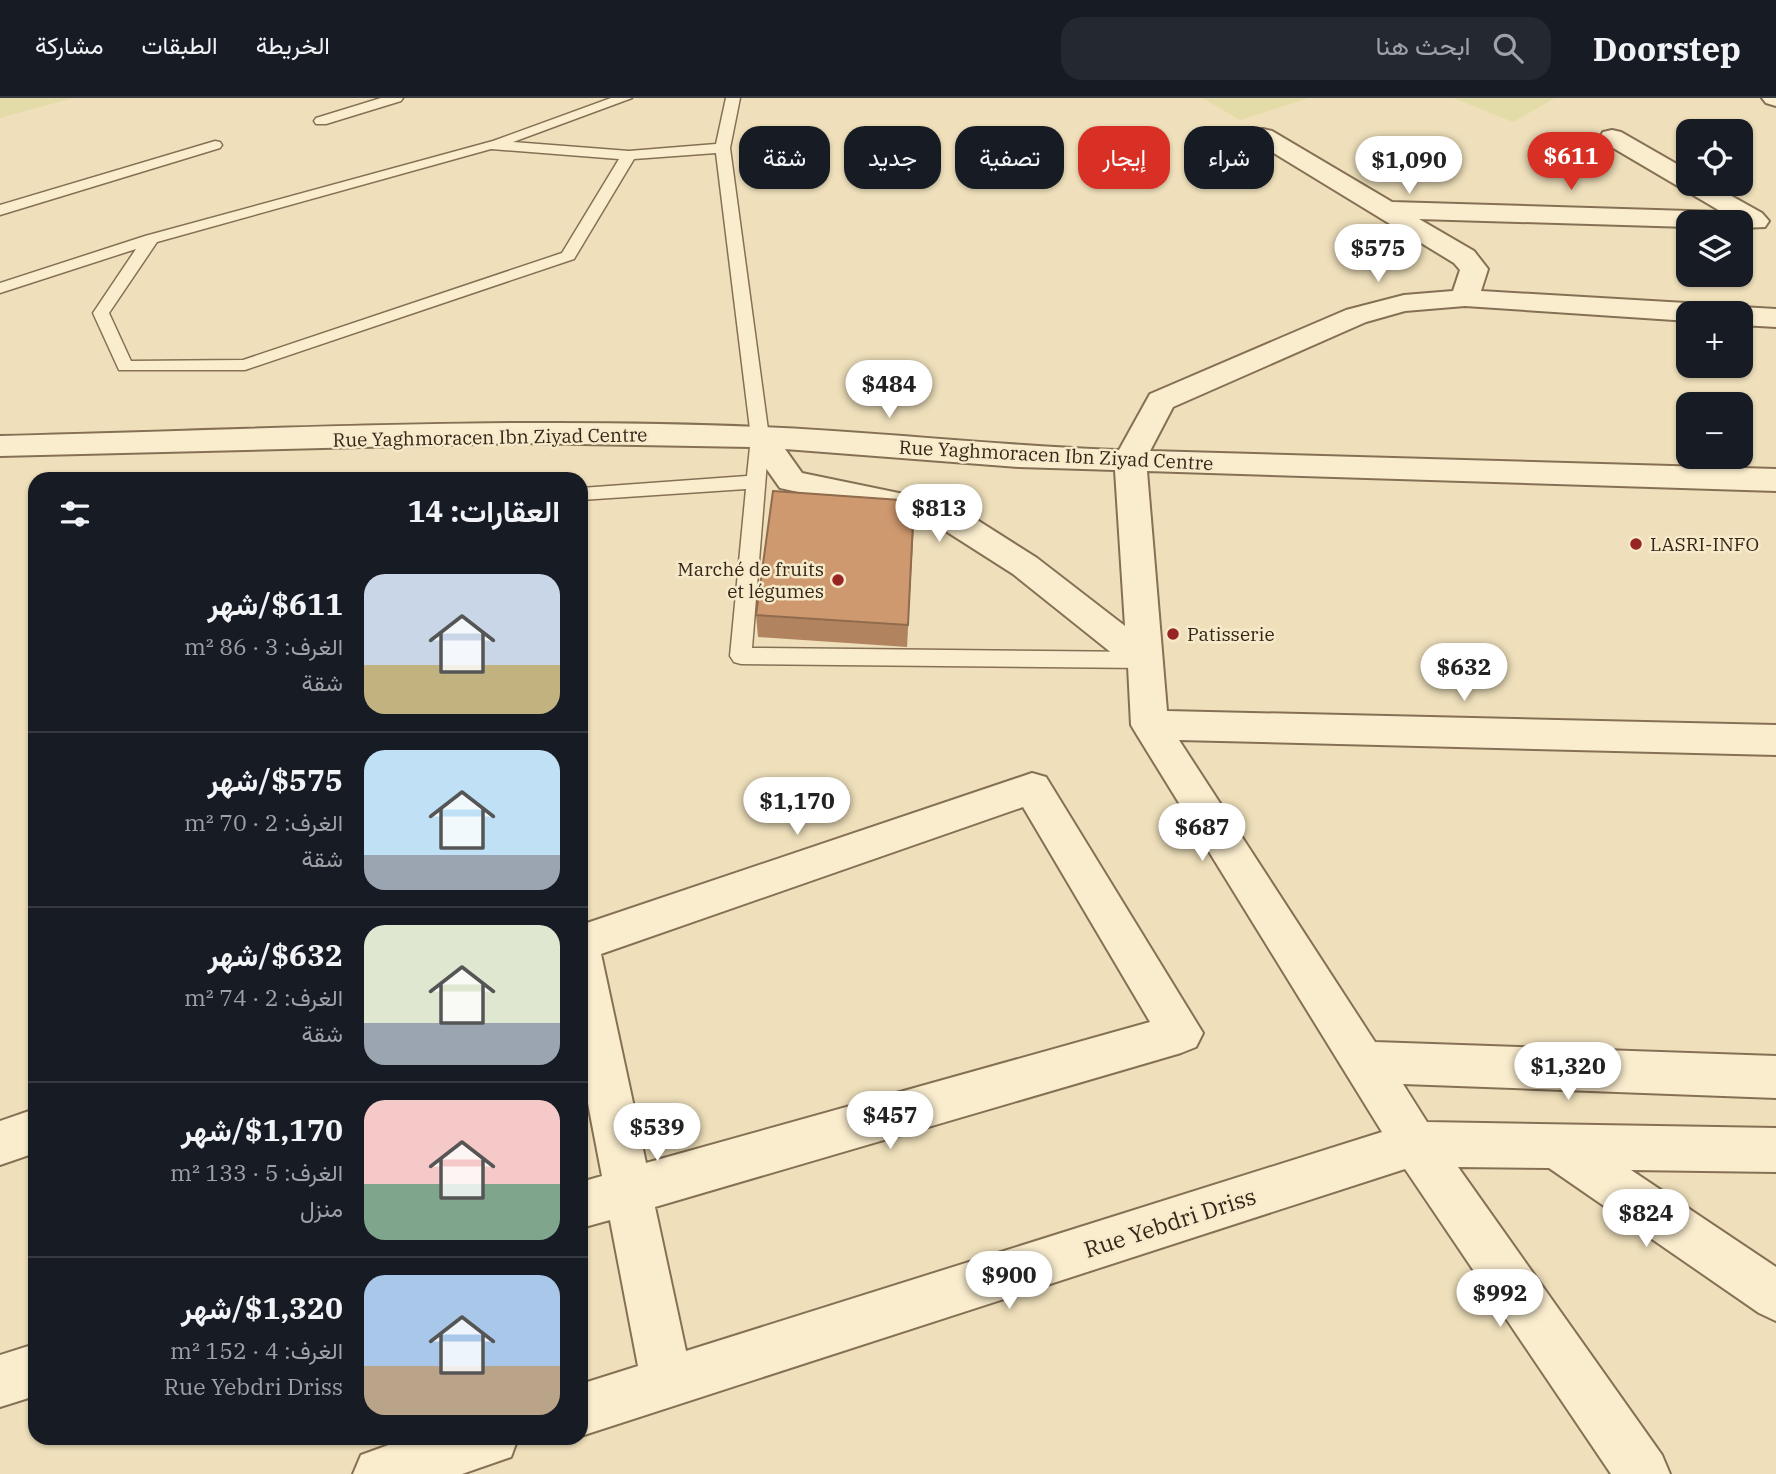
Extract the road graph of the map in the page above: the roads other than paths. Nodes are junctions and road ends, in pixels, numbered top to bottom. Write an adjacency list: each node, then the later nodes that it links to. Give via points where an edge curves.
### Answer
1 (396, 98): 4 (lane)
2 (625, 98): 8 (lane)
3 (733, 98): 9 (lane)
4 (321, 121)
5 (1612, 137): 11 (street)
6 (1274, 143): 14 (street)
7 (215, 145): 13 (lane)
8 (491, 145): 10 (lane); 16 (lane)
9 (723, 148): 10 (lane); 22 (lane)
10 (629, 155): 16 (lane, via 568,256 245,365 125,366 101,313)
11 (1676, 175)
12 (1712, 196): 15 (street)
13 (0, 210)
14 (1386, 210): 15 (street); 18 (street, via 1464,257 1474,269)
15 (1766, 227)
16 (151, 239): 17 (lane)
17 (0, 288)
18 (1465, 298): 19 (street); 24 (street, via 1404,303 1356,316 1161,401)
19 (1676, 311)
20 (1753, 317): 21 (street)
21 (1776, 318)
22 (760, 437): 23 (street, Rue Yaghmoracen Ibn Ziyad Centre, via 523,433); 24 (street, Rue Yaghmoracen Ibn Ziyad Centre, via 1019,457); 26 (lane); 28 (street, via 790,481 940,512 1025,566)
23 (0, 446)
24 (1130, 459): 25 (street, Rue Yaghmoracen Ibn Ziyad Centre); 28 (street)
25 (1776, 480)
26 (756, 482): 27 (lane); 28 (lane, via 741,656)
27 (588, 494)
28 (1144, 660): 29 (street)
29 (1150, 725): 30 (street); 33 (street)
30 (1776, 740)
31 (588, 941): 40 (street, via 1032,788 1181,1033)
32 (588, 992): 40 (street)
33 (1363, 1062): 34 (street); 37 (street)
34 (1776, 1077)
35 (28, 1133): 36 (street)
36 (0, 1143)
37 (1415, 1144): 38 (street, Rue Yebdri Driss); 45 (street, Rue Yebdri Driss); 49 (street)
38 (1554, 1145): 39 (street, Rue Yebdri Driss); 42 (street)
39 (1776, 1150)
40 (628, 1191): 41 (street); 45 (street)
41 (588, 1203)
42 (1776, 1296)
43 (28, 1372): 44 (street)
44 (0, 1381)
45 (667, 1383): 46 (street, Rue Yebdri Driss)
46 (588, 1408)
47 (470, 1445): 48 (street)
48 (380, 1474)
49 (1643, 1474)

